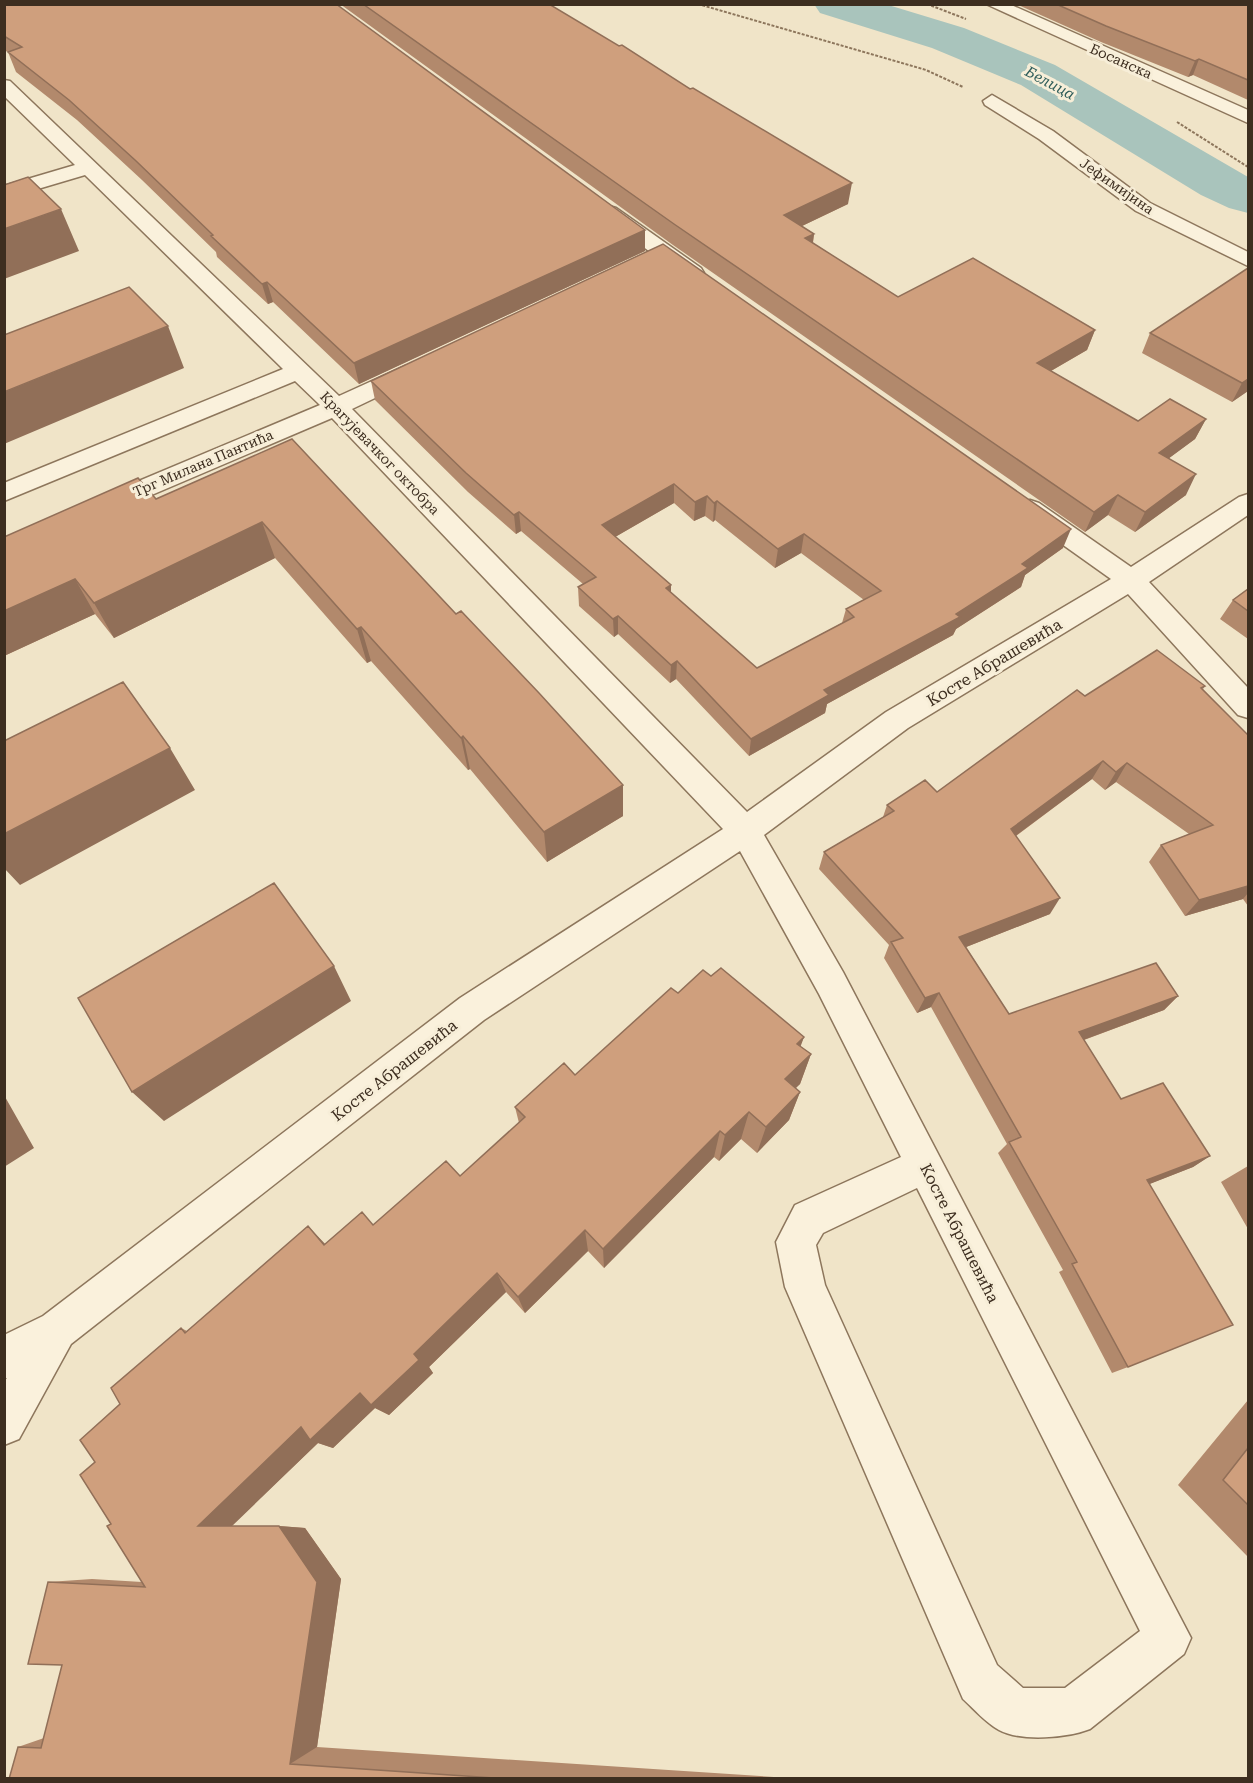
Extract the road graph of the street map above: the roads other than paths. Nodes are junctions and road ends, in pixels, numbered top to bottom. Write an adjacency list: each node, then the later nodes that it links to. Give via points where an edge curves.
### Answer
1 (994, 4): 4 (street, Босанска)
2 (4, 85): 5 (street, Крагујевачког октобра)
3 (992, 101): 9 (street, Јефимијина, via 1046,135 1143,207)
4 (1248, 117)
5 (89, 167): 6 (street); 13 (street, Крагујевачког октобра)
6 (4, 193)
7 (588, 197): 8 (street)
8 (663, 252): 10 (street); 11 (street)
9 (1248, 260)
10 (642, 262)
11 (712, 286)
12 (431, 362): 14 (street, Трг Милана Пантића)
13 (299, 371): 14 (street, Крагујевачког октобра); 15 (street)
14 (336, 407): 18 (street, Трг Милана Пантића); 21 (street, Крагујевачког октобра)
15 (4, 493)
16 (1014, 498): 19 (street)
17 (1248, 503): 19 (street, Косте Абрашевића)
18 (85, 513)
19 (1131, 580): 20 (street); 21 (street, Косте Абрашевића, via 897,720)
20 (1248, 707)
21 (745, 831): 22 (street, Косте Абрашевића, via 831,983); 23 (street, Косте Абрашевића, via 472,1009)
22 (926, 1165): 22 (street, Косте Абрашевића, via 809,1219 796,1242 805,1287 980,1682 1014,1712 1073,1712 1168,1638)
23 (57, 1330): 24 (street); 25 (street)
24 (4, 1358)
25 (4, 1424)

